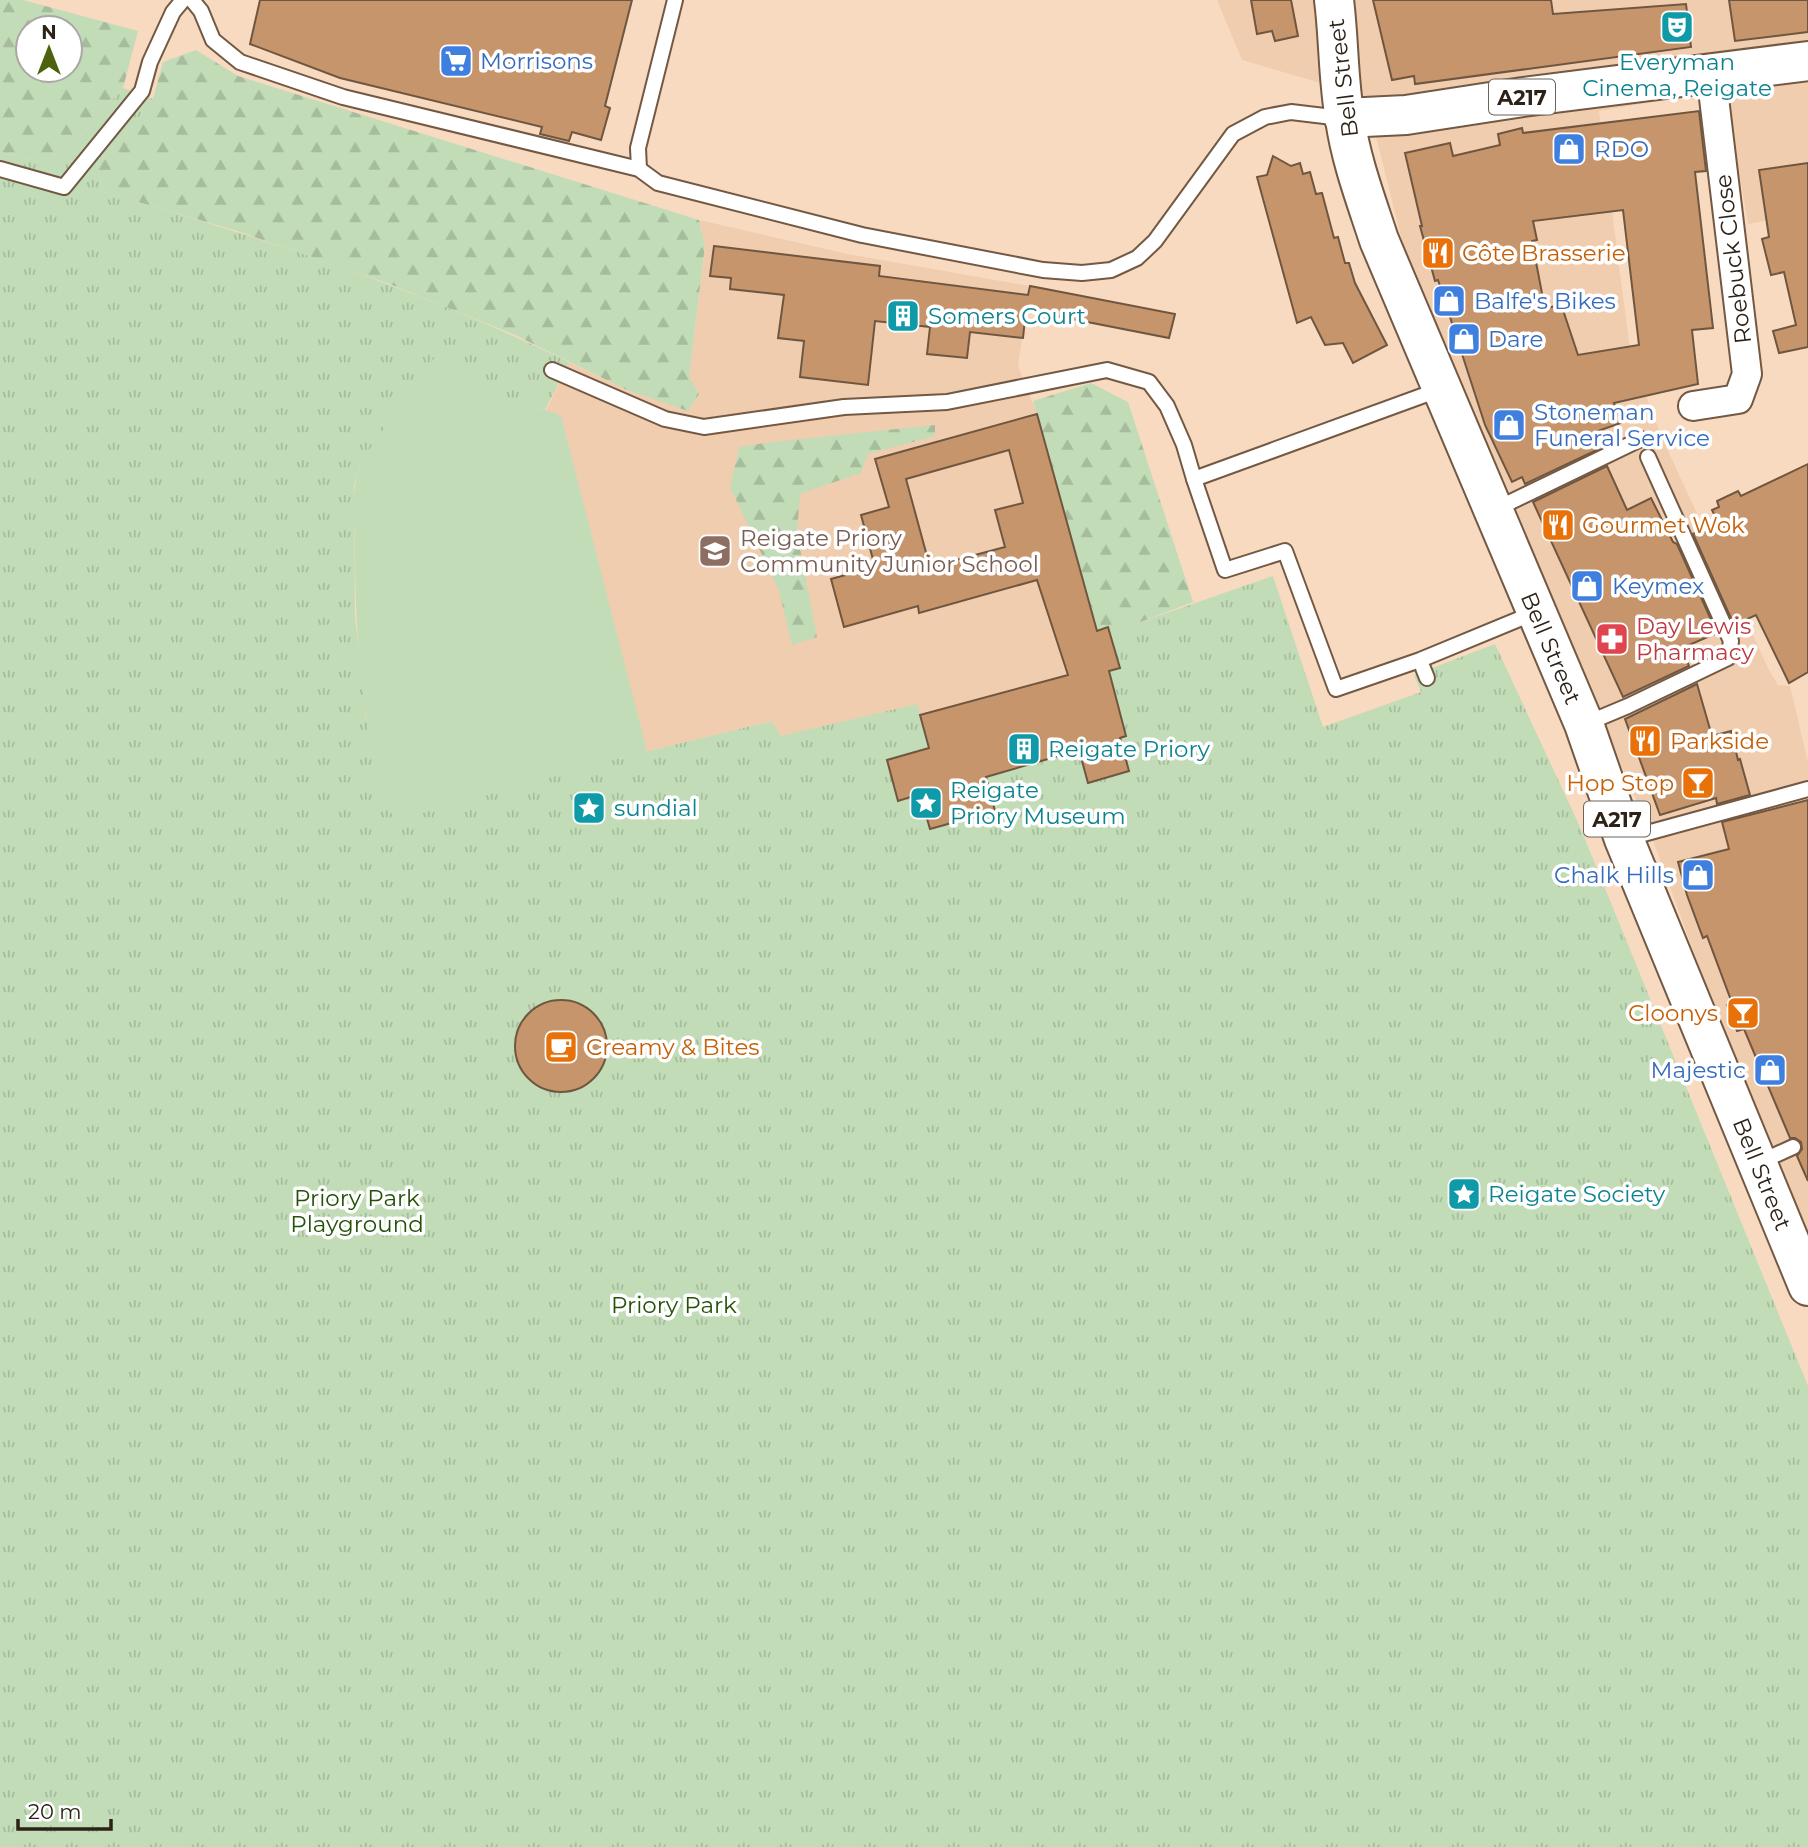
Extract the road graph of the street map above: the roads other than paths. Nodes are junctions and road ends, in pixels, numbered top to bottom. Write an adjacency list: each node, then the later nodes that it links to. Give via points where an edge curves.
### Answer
1 (183, 0): 9 (lane, via 150,62 142,91 64,187)
2 (192, 0): 10 (lane, via 213,40 240,62 343,97)
3 (675, 0): 10 (lane, via 638,148)
4 (1334, 0): 8 (main road, Bell Street / A217)
5 (1808, 61): 6 (main road, A217)
6 (1711, 73): 7 (main road, A217); 14 (street, Roebuck Close, via 1746,374 1738,399)
7 (1406, 115): 8 (main road, A217); 11 (main road, via 1367,141)
8 (1344, 118): 10 (lane, via 1291,112 1265,117 1233,134 1155,241 1137,258 1111,270 1082,273 1043,270 862,235 658,183); 11 (main road, Bell Street / A217)
9 (0, 169)
10 (639, 169)
11 (1357, 175): 13 (main road, Bell Street / A217, via 1379,240)
12 (552, 370): 17 (lane, via 665,419 704,427 844,407 947,402 1107,370 1149,382 1167,406)
13 (1443, 388): 17 (lane); 18 (main road, Bell Street / A217)
14 (1693, 406)
15 (1641, 439): 18 (lane)
16 (1648, 457): 20 (lane, via 1731,641 1728,658)
17 (1194, 479): 19 (lane, via 1225,570 1285,551 1336,690)
18 (1494, 510): 19 (main road, Bell Street / A217)
19 (1535, 613): 20 (main road, Bell Street / A217)
20 (1584, 724): 22 (main road, Bell Street / A217)
21 (1808, 789): 22 (lane)
22 (1624, 839): 24 (main road, Bell Street / A217)
23 (1793, 1147): 24 (lane)
24 (1758, 1163): 25 (main road, Bell Street / A217)
25 (1808, 1286)

